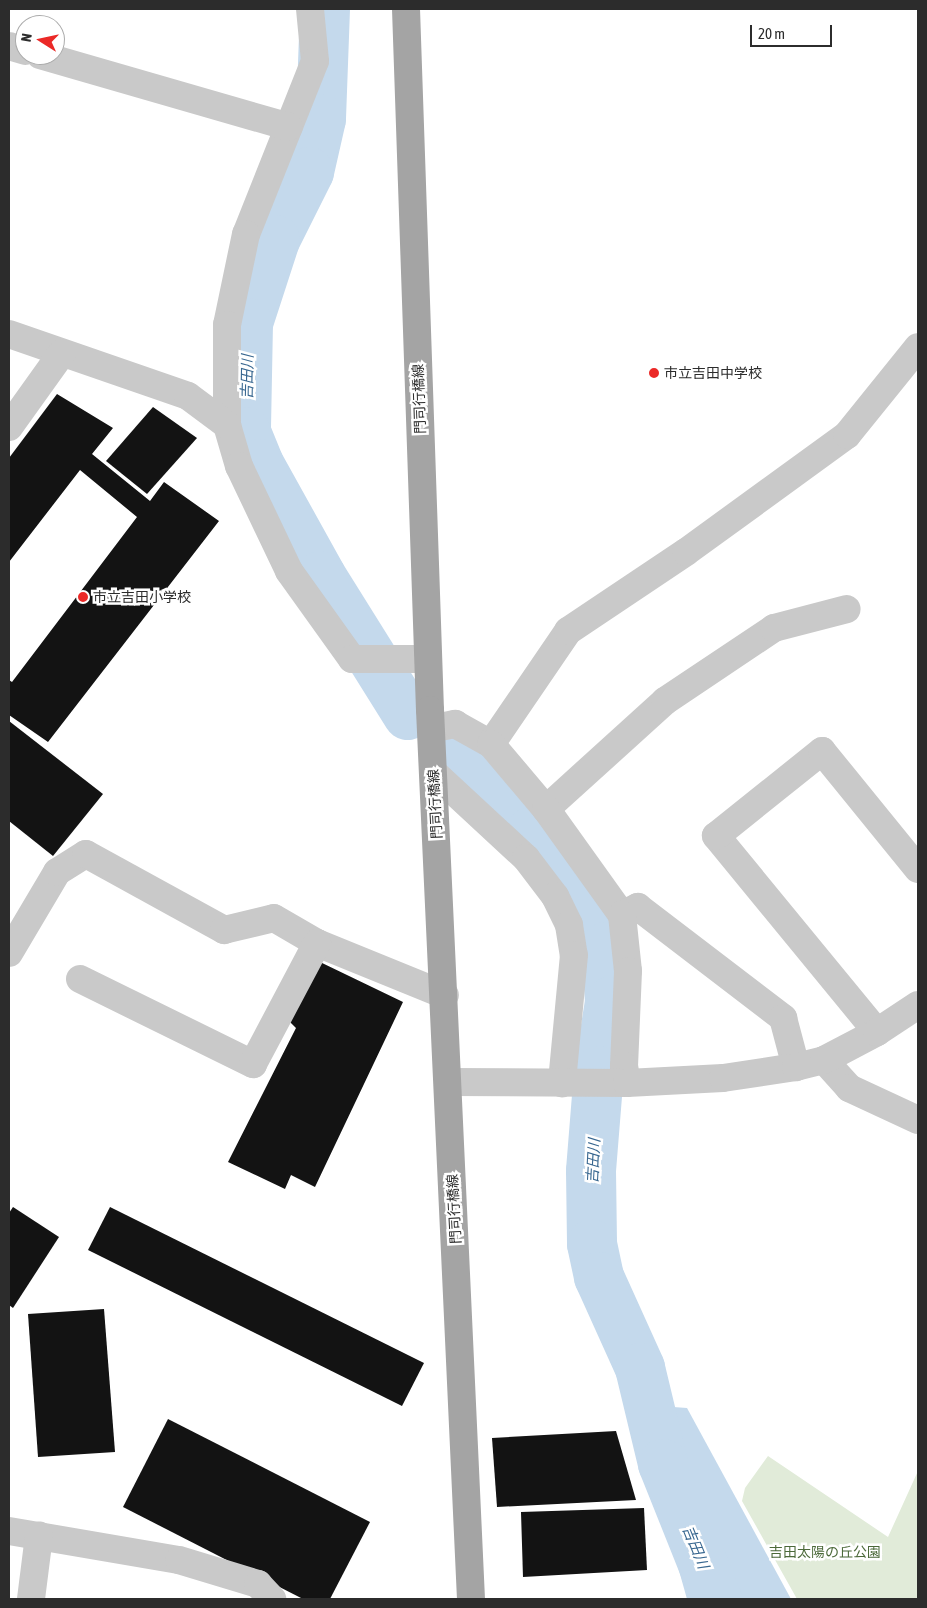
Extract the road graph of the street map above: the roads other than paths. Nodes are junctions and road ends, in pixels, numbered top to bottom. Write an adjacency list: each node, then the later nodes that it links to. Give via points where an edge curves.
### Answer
1 (310, 9): 4 (street, via 315,62)
2 (406, 9): 11 (main road, 門司行橋線)
3 (65, 62): 4 (street)
4 (289, 128): 8 (street, via 246,234 227,325)
5 (9, 334): 7 (street)
6 (918, 347): 13 (street, via 847,435 686,552 568,631)
7 (62, 353): 8 (street, via 188,396); 9 (street)
8 (227, 425): 11 (street, via 239,466 289,570 352,659)
9 (9, 427)
10 (848, 609): 15 (street, via 774,628 665,701)
11 (427, 659): 12 (main road, 門司行橋線)
12 (431, 729): 13 (street, via 455,724); 14 (main road, 門司行橋線)
13 (491, 744): 15 (street)
14 (433, 772): 21 (main road, 門司行橋線); 27 (street, via 526,858 555,896 569,924 574,955)
15 (546, 809): 17 (street)
16 (918, 869): 23 (street, via 822,751 716,836)
17 (622, 915): 25 (street, via 638,907 783,1018); 28 (street, via 628,971 624,1066)
18 (317, 943): 19 (street, via 274,918 224,930 86,854 57,872); 20 (street, via 253,1064); 21 (street)
19 (9, 953)
20 (80, 979)
21 (445, 995): 26 (main road, 門司行橋線)
22 (918, 1005): 23 (street)
23 (877, 1032): 24 (street)
24 (824, 1060): 25 (street); 29 (street, via 849,1088)
25 (796, 1067): 28 (street, via 723,1078)
26 (448, 1082): 27 (street); 34 (main road, 門司行橋線)
27 (568, 1083): 28 (street)
28 (619, 1083)
29 (918, 1120)
30 (9, 1531): 31 (street)
31 (38, 1536): 32 (street); 33 (street, via 179,1560 258,1584)
32 (31, 1599)
33 (272, 1599)
34 (471, 1599)

